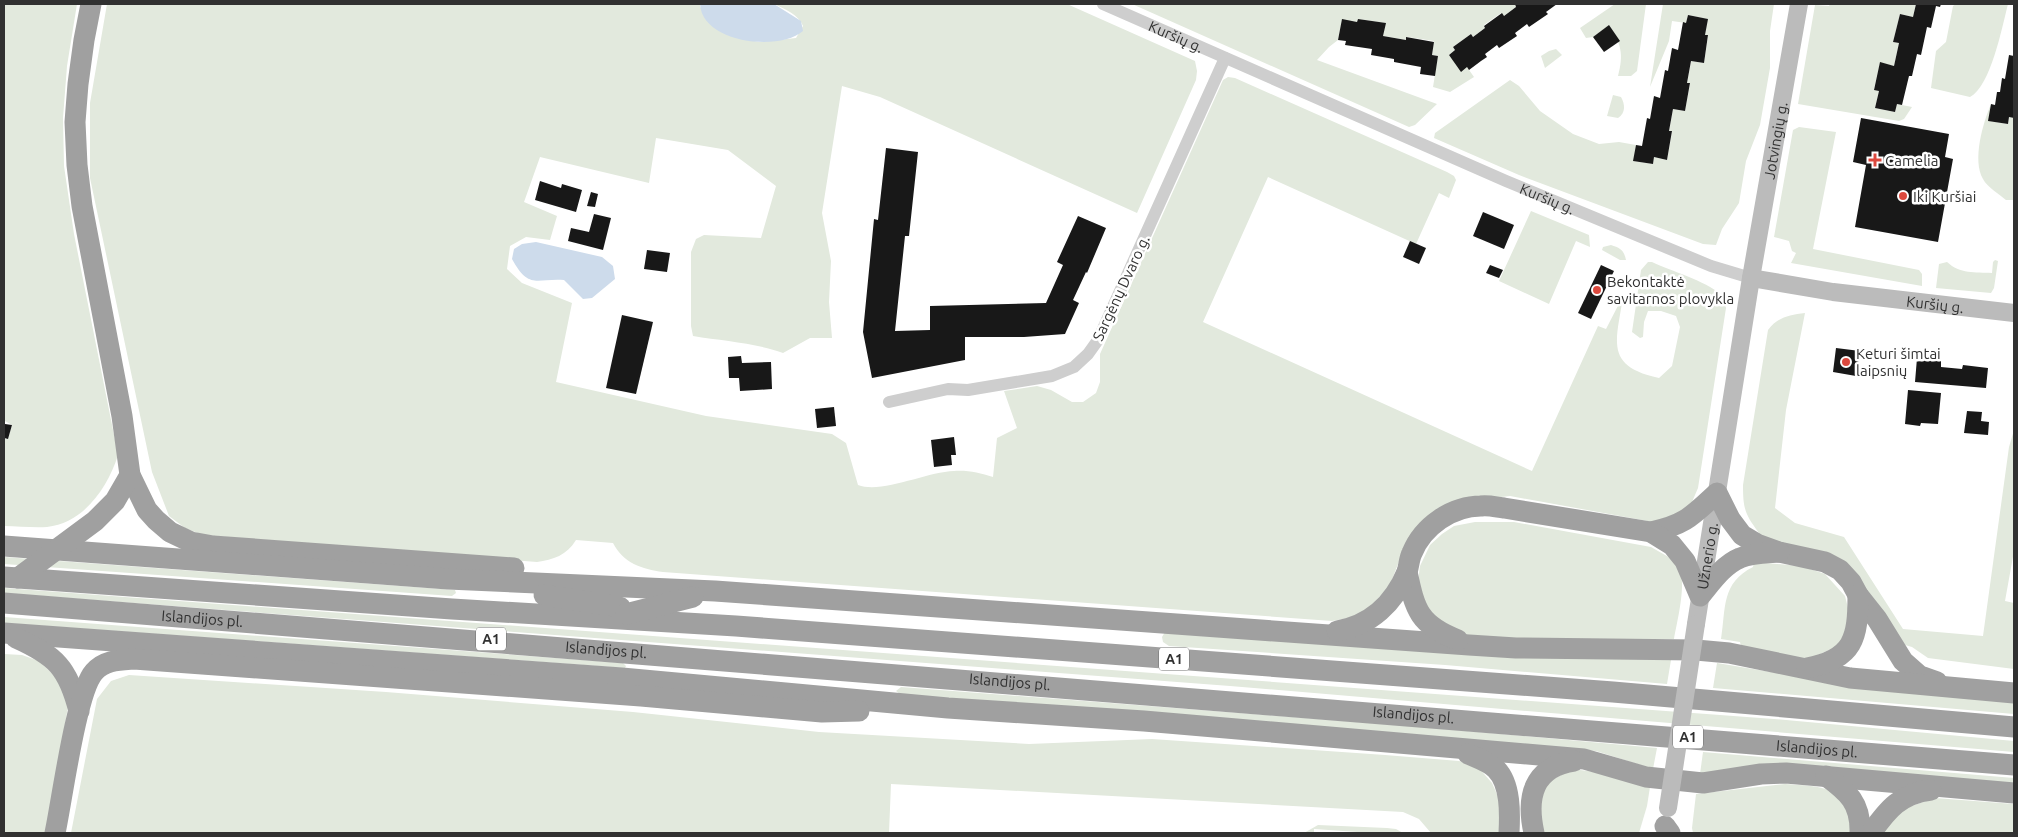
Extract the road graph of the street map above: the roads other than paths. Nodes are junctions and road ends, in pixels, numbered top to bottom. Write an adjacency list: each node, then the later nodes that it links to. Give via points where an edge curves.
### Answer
1 (91, 4): 8 (highway, via 78,84 77,165)
2 (1103, 4): 4 (street, Kuršių g.)
3 (1799, 4): 5 (main road, Jotvingių g.)
4 (1225, 58): 5 (street, Kuršių g., via 1506,181 1711,266); 7 (street, Sargėnų Dvaro g., via 1098,340 1088,354 1074,367 1052,376 968,390 948,390)
5 (1751, 278): 6 (main road, Kuršių g., via 1833,292); 9 (main road, Užnerio g.)
6 (2014, 313)
7 (889, 402)
8 (130, 475): 12 (highway, via 107,510 82,531); 17 (highway, via 147,510 156,520 170,532 191,542 639,579)
9 (1717, 492): 10 (highway, via 1691,517 1672,527); 13 (highway, via 1742,535); 19 (main road, Užnerio g.)
10 (1651, 532): 14 (highway, via 1480,506 1459,510 1439,519 1423,534 1412,553); 19 (highway, via 1672,545 1685,561)
11 (4, 546): 12 (highway)
12 (47, 549): 15 (highway); 16 (highway)
13 (1778, 552): 18 (highway, via 1825,562 1840,570); 19 (highway, via 1739,558 1721,572)
14 (1407, 572): 25 (highway, via 1393,597 1376,616 1352,628); 26 (highway, via 1412,597 1422,618 1439,633)
15 (11, 578): 22 (highway, Islandijos pl. / A1)
16 (448, 579): 17 (highway); 21 (highway)
17 (715, 591): 21 (highway); 25 (highway)
18 (1858, 595): 27 (highway, via 1854,640 1841,655 1825,664); 30 (highway, via 1903,661 1920,676)
19 (1700, 596): 41 (main road, Užnerio g., bridge)
20 (4, 602): 29 (highway, Islandijos pl. / A1)
21 (639, 610): 22 (highway); 23 (highway)
22 (607, 619): 23 (highway, Islandijos pl. / A1)
23 (736, 626): 34 (highway, Islandijos pl. / A1, via 1613,692)
24 (6, 633): 28 (highway); 33 (highway, via 54,659 74,689)
25 (1322, 633): 26 (highway)
26 (1469, 645): 27 (highway, via 1696,650 1729,653)
27 (1802, 669): 30 (highway, via 1850,678)
28 (622, 678): 29 (highway); 32 (highway)
29 (977, 680): 37 (highway, Islandijos pl. / A1, via 1511,721)
30 (1951, 688): 31 (highway)
31 (2014, 693)
32 (948, 708): 33 (highway, via 822,712 134,659 103,664 94,672); 35 (highway, via 1144,721)
33 (79, 711): 42 (highway)
34 (2014, 727)
35 (1451, 748): 36 (highway); 43 (highway, via 1480,758 1497,769 1511,807)
36 (1584, 759): 38 (highway, via 1646,776 1703,783 1761,774); 44 (highway, via 1567,762 1541,776 1530,803)
37 (2014, 765)
38 (1826, 776): 39 (highway); 45 (highway, via 1844,789 1856,804)
39 (1951, 787): 40 (highway); 46 (highway, via 1918,792 1898,800)
40 (2014, 793)
41 (1667, 825)
42 (55, 833)
43 (1509, 833)
44 (1534, 833)
45 (1860, 833)
46 (1872, 833)

